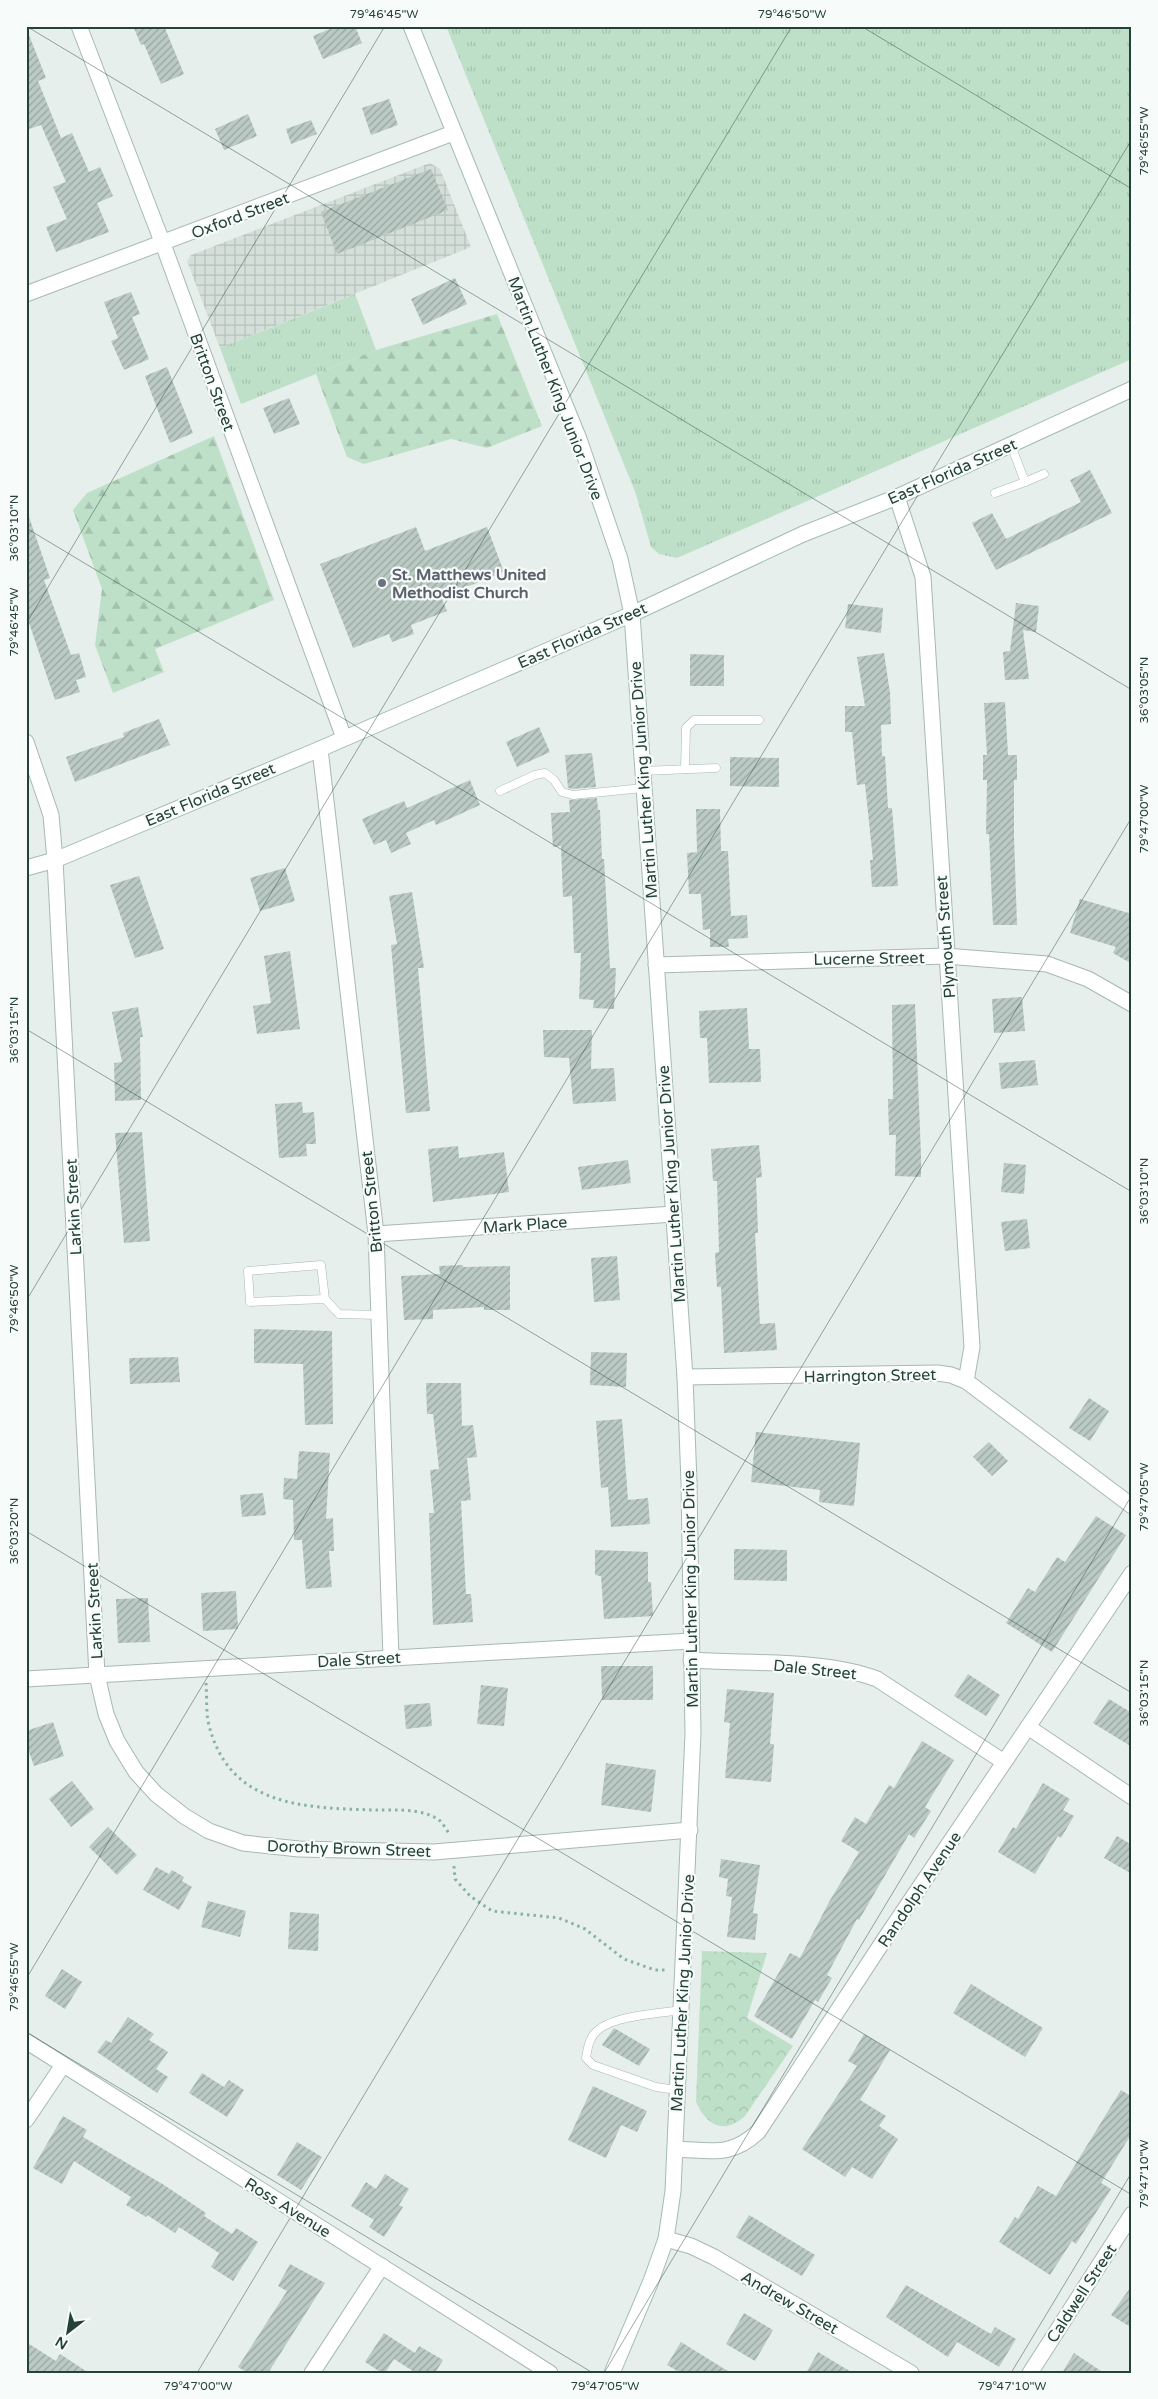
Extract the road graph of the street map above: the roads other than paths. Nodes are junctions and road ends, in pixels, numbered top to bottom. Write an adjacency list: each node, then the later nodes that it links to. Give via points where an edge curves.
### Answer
1 (79, 26): 4 (street, Britton Street)
2 (410, 26): 3 (street, Martin Luther King Junior Drive)
3 (453, 134): 4 (street, Oxford Street); 12 (street, Martin Luther King Junior Drive, via 579,439 620,559)
4 (162, 244): 5 (street, Oxford Street); 14 (street, Britton Street)
5 (26, 294)
6 (1132, 389): 7 (street, East Florida Street)
7 (1011, 445): 9 (lane); 11 (street, East Florida Street)
8 (1044, 474): 9 (lane)
9 (1025, 482): 10 (lane)
10 (995, 493)
11 (897, 498): 12 (street, East Florida Street, via 803,534); 24 (street, Plymouth Street, via 923,577)
12 (632, 614): 14 (street, East Florida Street); 19 (street, Martin Luther King Junior Drive)
13 (760, 720): 18 (lane, via 694,720 686,728)
14 (344, 738): 16 (street, East Florida Street)
15 (26, 742): 22 (street, Larkin Street, via 50,815)
16 (320, 748): 22 (street, East Florida Street); 28 (street, Britton Street)
17 (716, 768): 18 (lane)
18 (685, 769): 19 (lane)
19 (642, 771): 20 (street, Martin Luther King Junior Drive)
20 (643, 788): 21 (lane, via 573,795 562,792 545,773); 25 (street, Martin Luther King Junior Drive)
21 (500, 791)
22 (55, 860): 23 (street, East Florida Street); 38 (street, Larkin Street)
23 (26, 868)
24 (946, 956): 25 (street, Lucerne Street); 26 (street, Lucerne Street, via 1047,964 1088,979); 32 (street, Plymouth Street, via 972,1348)
25 (656, 966): 27 (street, Martin Luther King Junior Drive)
26 (1132, 1004)
27 (674, 1214): 28 (street, Mark Place); 31 (street, Martin Luther King Junior Drive)
28 (376, 1234): 30 (street, Britton Street)
29 (325, 1299): 29 (lane, via 321,1265 248,1271 250,1302); 30 (lane, via 339,1314)
30 (379, 1315): 36 (street, Britton Street)
31 (685, 1377): 32 (street, Harrington Street, via 937,1373); 35 (street, Martin Luther King Junior Drive)
32 (966, 1381): 33 (street, Harrington Street)
33 (1132, 1506)
34 (1132, 1573): 40 (street, Randolph Avenue)
35 (691, 1641): 36 (street, Dale Street); 37 (street, Martin Luther King Junior Drive)
36 (391, 1657): 38 (street, Dale Street)
37 (691, 1660): 41 (street, Dale Street, via 856,1671 877,1679); 43 (street, Martin Luther King Junior Drive)
38 (97, 1675): 39 (street, Dale Street); 43 (street, Dorothy Brown Street, via 113,1732 136,1772 156,1794 184,1816 243,1843 299,1849 434,1852)
39 (26, 1679)
40 (1028, 1727): 41 (street, Randolph Avenue); 42 (street)
41 (1004, 1762): 49 (street, Randolph Avenue, via 758,2132 734,2149)
42 (1132, 1797)
43 (690, 1830): 44 (street, Martin Luther King Junior Drive)
44 (681, 2010): 47 (street, Martin Luther King Junior Drive); 47 (lane, via 604,2024 591,2038 586,2058 593,2065 629,2078)
45 (26, 2041): 46 (street, Ross Avenue)
46 (63, 2065): 48 (street); 52 (street, Ross Avenue)
47 (677, 2090): 49 (street, Martin Luther King Junior Drive)
48 (26, 2120)
49 (675, 2149): 51 (street, Martin Luther King Junior Drive)
50 (1132, 2214): 57 (street, Caldwell Street)
51 (666, 2239): 55 (street, Martin Luther King Junior Drive); 56 (street, Andrew Street, via 714,2257)
52 (382, 2266): 53 (street); 54 (street, Ross Avenue)
53 (312, 2373)
54 (550, 2373)
55 (612, 2373)
56 (911, 2373)
57 (1030, 2373)

